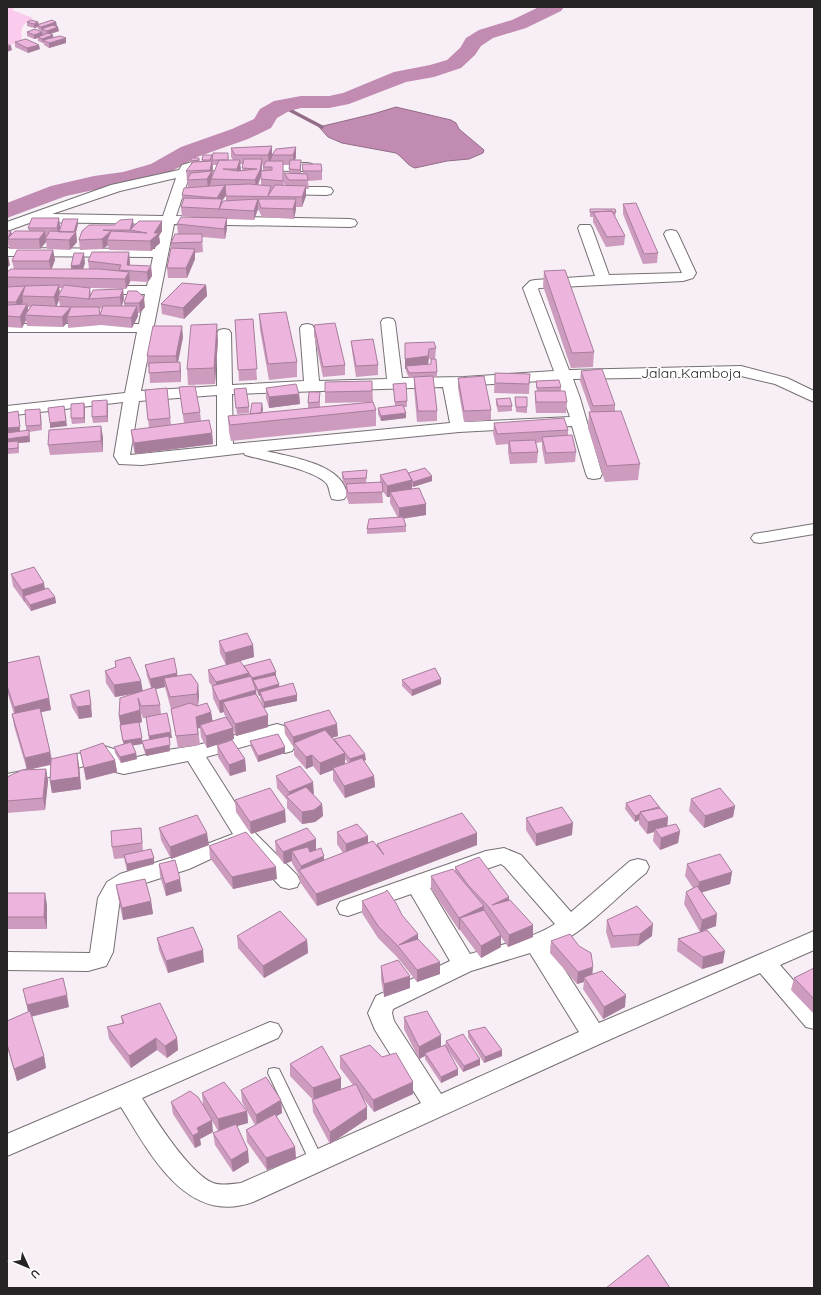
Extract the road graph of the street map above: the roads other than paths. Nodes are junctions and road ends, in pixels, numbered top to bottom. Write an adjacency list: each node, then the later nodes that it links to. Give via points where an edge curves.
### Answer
1 (307, 167): 2 (street, via 192,166 186,168)
2 (184, 173): 3 (street); 7 (street, via 132,184)
3 (179, 190): 4 (street); 8 (street)
4 (193, 190)
5 (266, 190): 6 (street)
6 (326, 191)
7 (30, 218): 8 (street); 10 (street)
8 (168, 220): 9 (street); 14 (street)
9 (350, 223)
10 (7, 227)
11 (585, 228): 15 (street, via 602,277)
12 (671, 234): 15 (street, via 688,275)
13 (7, 252): 14 (street)
14 (161, 253): 17 (street)
15 (599, 280): 23 (street, via 535,284 530,288)
16 (7, 290): 17 (street)
17 (153, 290): 20 (street)
18 (388, 322): 24 (street)
19 (7, 328): 20 (street)
20 (146, 328): 28 (street)
21 (307, 328): 26 (street)
22 (224, 333): 27 (street)
23 (563, 375): 25 (street, Jalan Kamboja); 29 (street, Jalan Kamboja, via 741,371 781,381); 31 (street)
24 (395, 382): 25 (street, Jalan Kamboja); 26 (street, Jalan Kamboja)
25 (450, 382): 32 (street)
26 (312, 385): 27 (street, Jalan Kamboja)
27 (226, 390): 28 (street, Jalan Kamboja); 33 (street)
28 (132, 396): 30 (street, Jalan Kamboja); 33 (street, via 122,456 125,460)
29 (814, 397)
30 (7, 411)
31 (579, 421): 32 (street); 34 (street)
32 (459, 427): 33 (street)
33 (233, 449): 35 (street, via 317,471 332,479 338,489)
34 (594, 474)
35 (338, 495)
36 (814, 529): 37 (street)
37 (760, 538)
38 (285, 746): 39 (street, via 277,731)
39 (194, 753): 40 (street, via 124,767 118,766 110,754 104,753); 41 (street)
40 (7, 781)
41 (245, 836): 43 (street); 49 (street, via 181,863 128,880 114,888 109,898 102,952 98,960)
42 (638, 868): 46 (street)
43 (289, 881)
44 (416, 884): 45 (street); 46 (street, via 494,857 504,856 513,860); 51 (street)
45 (348, 908)
46 (571, 926): 48 (street)
47 (814, 940): 50 (street)
48 (536, 943): 51 (street); 54 (street)
49 (7, 961)
50 (764, 962): 52 (street); 54 (street)
51 (464, 964): 57 (street, via 388,1000 380,1013 383,1023)
52 (814, 1020)
53 (270, 1031): 56 (street)
54 (594, 1036): 57 (street)
55 (274, 1073): 59 (lane)
56 (126, 1094): 58 (street); 59 (street, via 167,1154 192,1183 207,1193 230,1196 244,1194)
57 (437, 1108): 59 (street)
58 (7, 1145)
59 (317, 1162)

